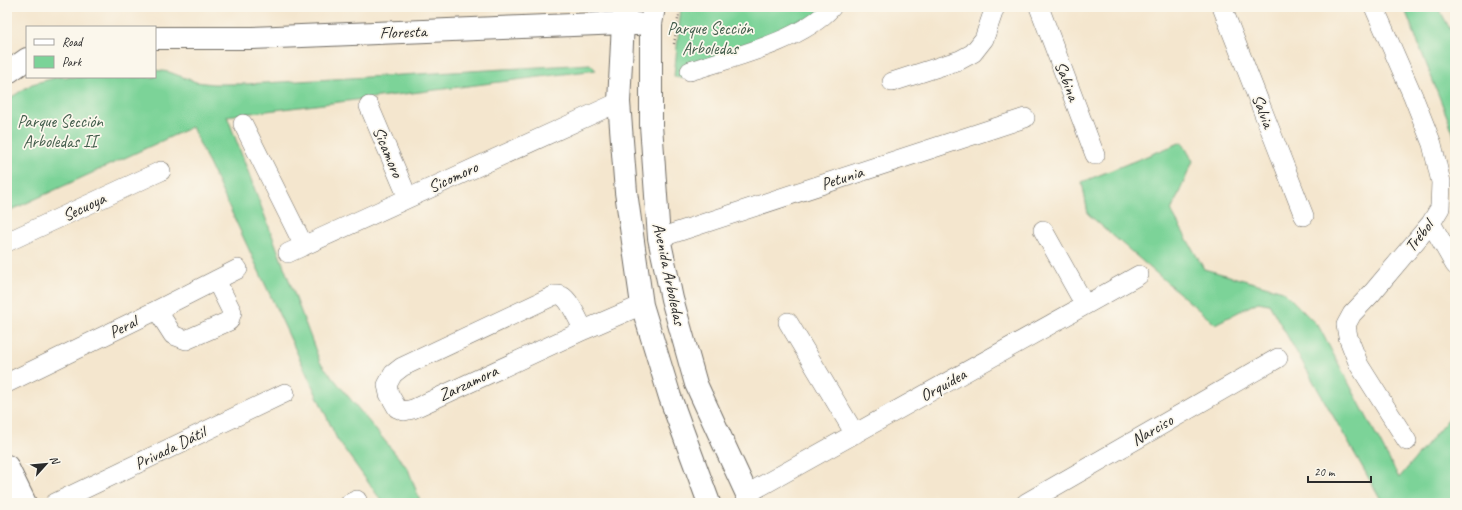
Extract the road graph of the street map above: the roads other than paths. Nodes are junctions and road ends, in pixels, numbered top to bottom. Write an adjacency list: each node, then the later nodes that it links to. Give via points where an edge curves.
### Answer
1 (832, 7): 10 (street, via 804,29 771,44)
2 (995, 7): 12 (street, via 984,39 973,53 960,60)
3 (1039, 7): 17 (street, Sabina)
4 (1222, 7): 20 (street, Salvia)
5 (1374, 7): 21 (street, Trébol, via 1432,144 1441,182 1440,208)
6 (625, 15): 7 (street, Floresta); 8 (street, Floresta, via 252,38); 13 (street)
7 (652, 16): 23 (street, Avenida Arboledas, via 651,125)
8 (156, 38)
9 (26, 60): 11 (street)
10 (690, 71)
11 (7, 73)
12 (892, 82)
13 (619, 102): 19 (street, Sicomoro); 29 (street, via 626,192)
14 (369, 106): 19 (street, Sicamoro)
15 (1025, 118): 23 (street, Petunia)
16 (243, 124): 19 (street, Sicomoro, via 296,250)
17 (1095, 155)
18 (161, 171): 24 (street, Secuoya)
19 (408, 198)
20 (1304, 216)
21 (1431, 223): 25 (street); 38 (street, Trébol, via 1352,314 1346,325 1359,365)
22 (1043, 230): 30 (street)
23 (659, 238): 40 (street, Avenida Arboledas, via 672,299 696,384)
24 (7, 242)
25 (1455, 265)
26 (238, 269): 28 (street, Peral)
27 (1139, 275): 30 (street, Orquídea)
28 (216, 280): 31 (street, Peral); 31 (street, via 232,312 229,321 186,340 173,335)
29 (642, 305): 33 (street); 43 (street, via 670,397)
30 (1086, 305): 37 (street, Orquídea)
31 (157, 310): 35 (street, Peral)
32 (788, 322): 37 (street)
33 (584, 330): 33 (street, Zarzamora, via 413,409 404,411 397,408 389,394 387,385 393,374 402,367 553,296 564,296)
34 (1278, 358): 44 (street, Narciso)
35 (7, 383)
36 (285, 393): 42 (street, Privada Dátil)
37 (855, 434): 40 (street, Orquídea)
38 (1408, 441)
39 (7, 466): 41 (street)
40 (749, 498)
41 (25, 503)
42 (55, 503)
43 (709, 503)
44 (1026, 503)

